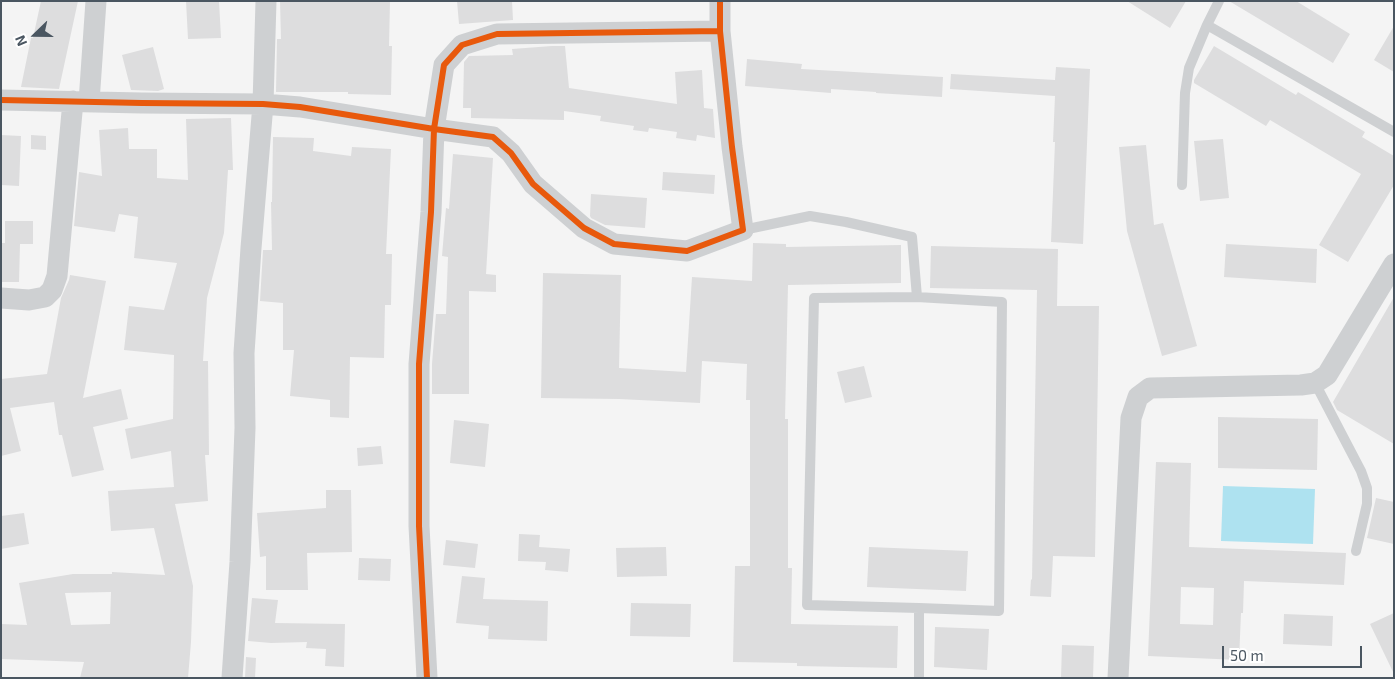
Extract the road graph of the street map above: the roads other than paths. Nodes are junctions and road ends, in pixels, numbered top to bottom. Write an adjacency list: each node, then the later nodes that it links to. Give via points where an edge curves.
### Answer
1 (96, 1): 8 (street)
2 (266, 1): 9 (street)
3 (720, 1): 6 (street)
4 (1219, 1): 5 (lane)
5 (1207, 25): 11 (lane); 12 (lane, via 1188,68)
6 (720, 31): 10 (street, via 497,34 462,45 444,65); 13 (street)
7 (1, 100): 8 (street)
8 (81, 102): 9 (street); 16 (street, via 52,290 45,297 30,300)
9 (263, 104): 10 (street); 20 (street, via 244,353 240,562)
10 (434, 129): 13 (street, via 493,137 511,154 533,184 584,228 614,244 687,251); 21 (street, via 419,364 419,526)
11 (1394, 132)
12 (1182, 185)
13 (743, 230): 15 (lane, via 810,216 912,237)
14 (1394, 264): 17 (street, via 1326,375)
15 (917, 297): 19 (lane, via 1002,302 999,610); 19 (lane, via 814,298 807,605)
16 (1, 298)
17 (1315, 383): 18 (lane, via 1367,488 1368,504); 23 (street, via 1150,388 1138,398 1131,418)
18 (1356, 551)
19 (919, 608): 22 (lane)
20 (232, 678)
21 (427, 678)
22 (919, 678)
23 (1118, 678)

